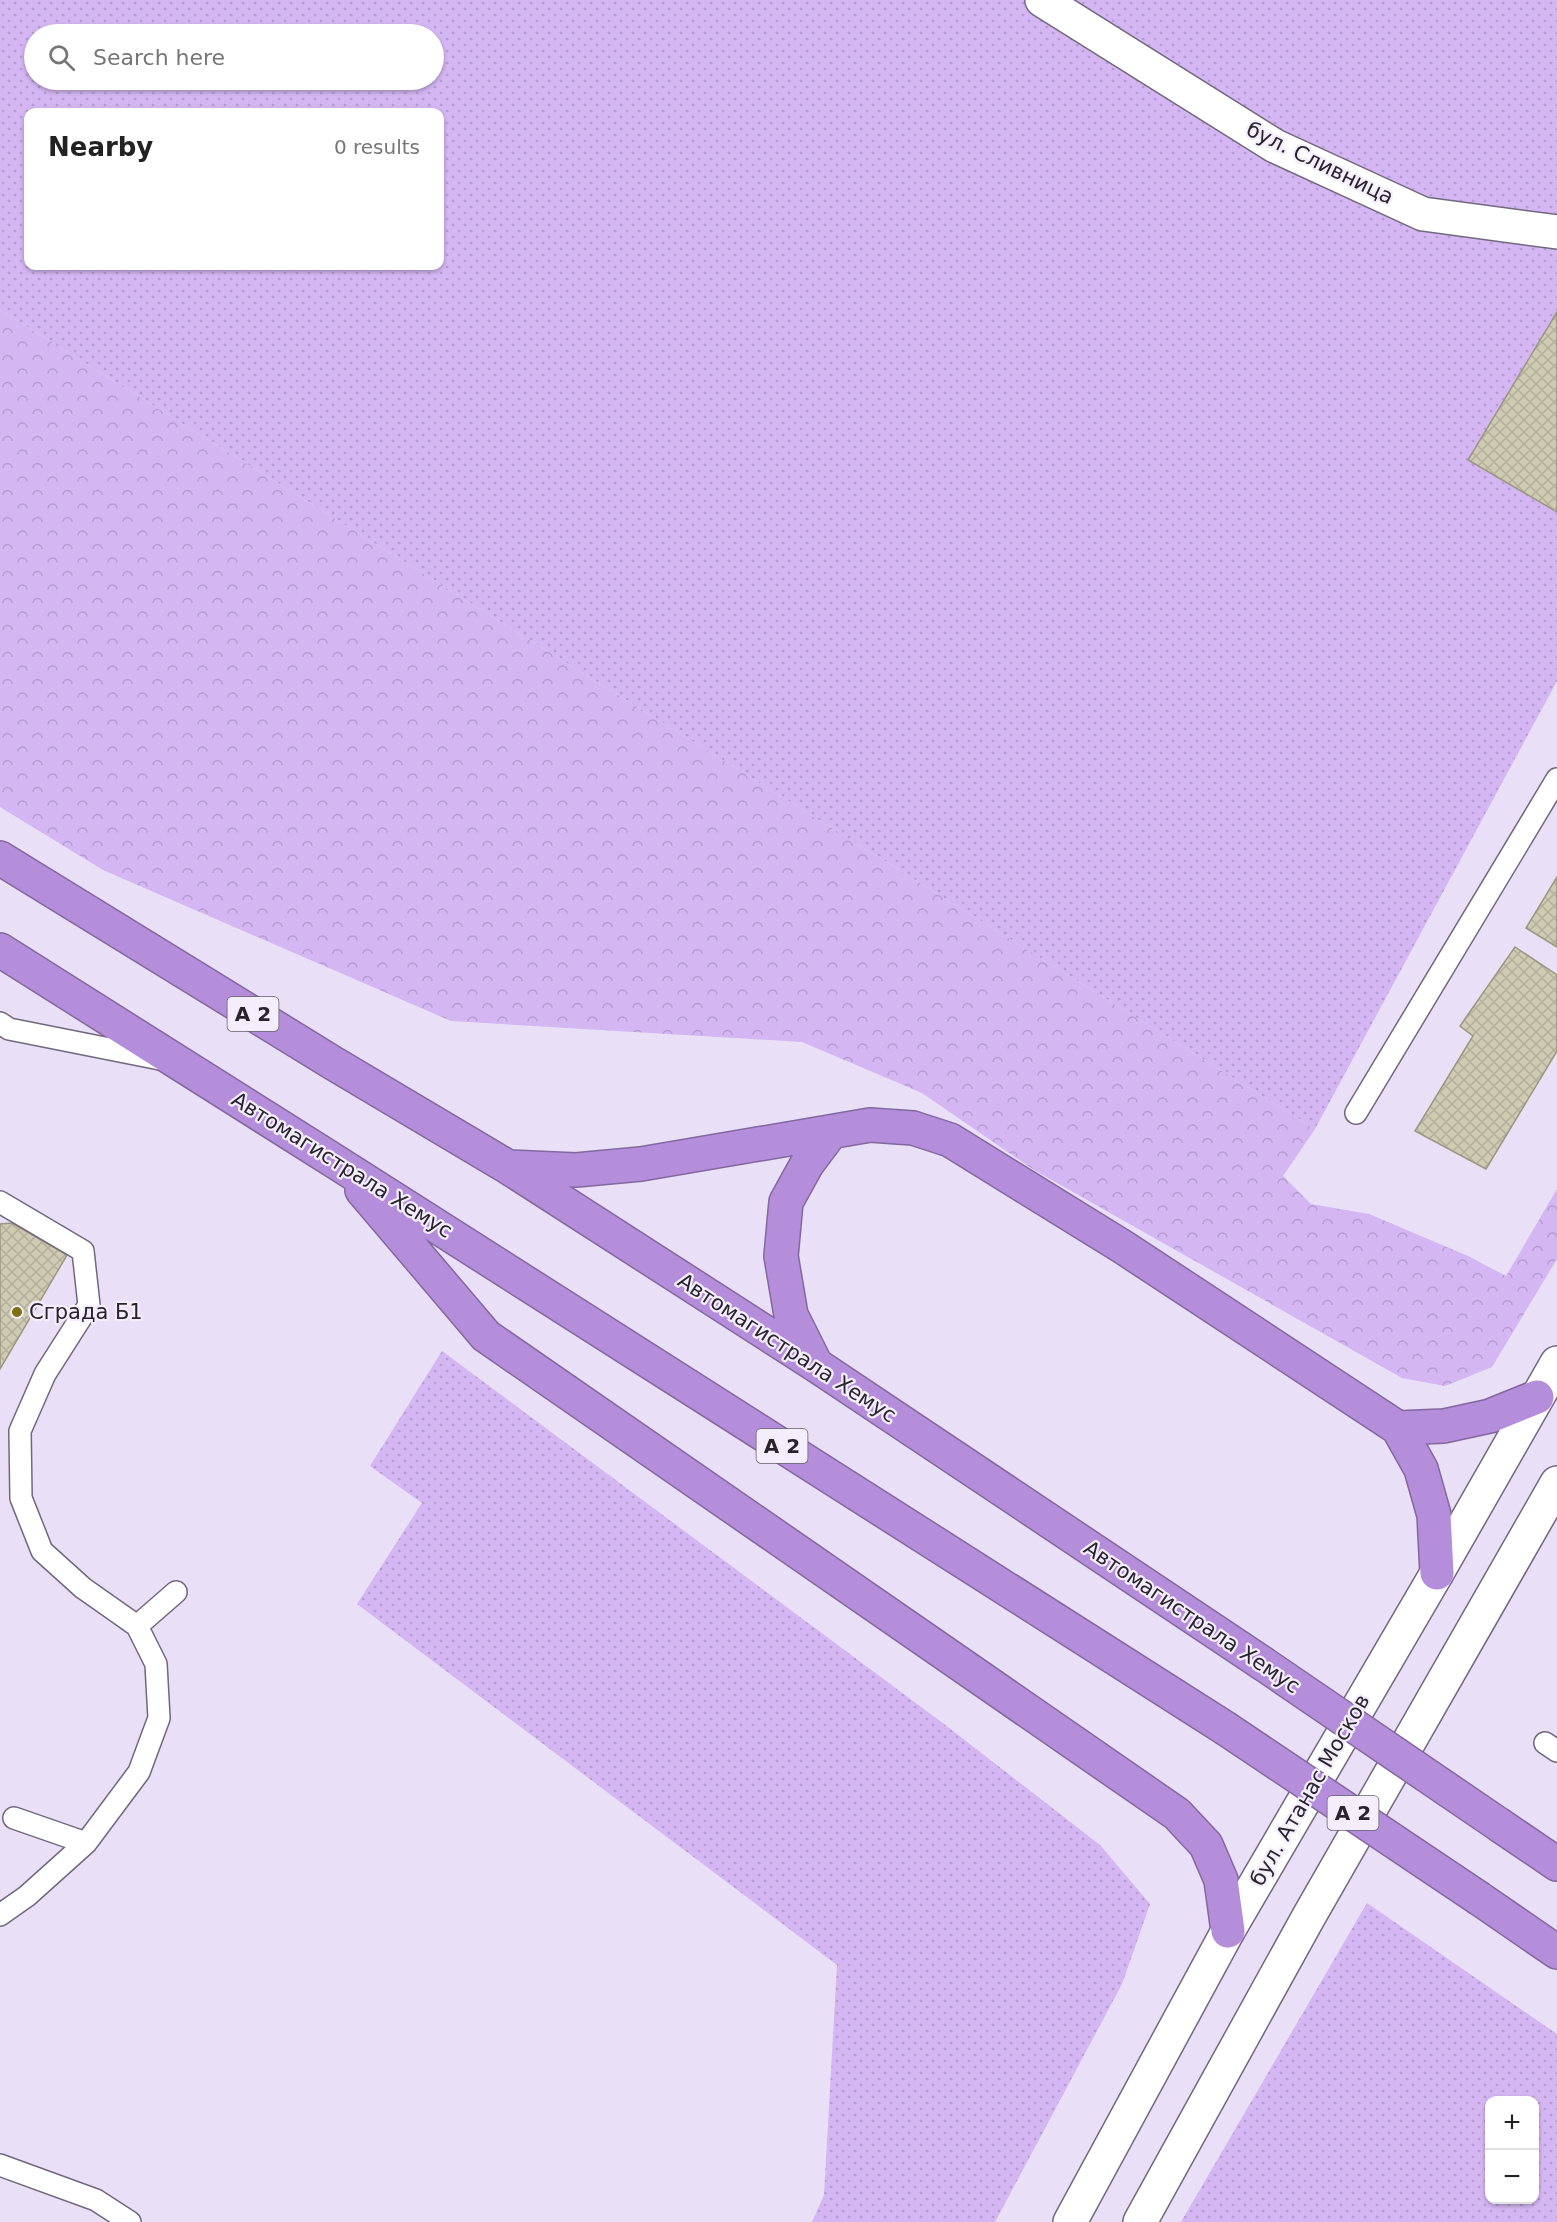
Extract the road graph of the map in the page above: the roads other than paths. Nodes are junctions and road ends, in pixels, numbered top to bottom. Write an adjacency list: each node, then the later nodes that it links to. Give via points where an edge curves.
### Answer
1 (1042, 0): 2 (main road, бул. Сливница, via 1275,146 1423,214)
2 (1557, 232)
3 (1557, 780): 8 (lane)
4 (0, 858): 11 (highway, Автомагистрала Хемус / A 2)
5 (0, 950): 7 (highway, Автомагистрала Хемус / A 2)
6 (0, 1023): 7 (lane, via 9,1029)
7 (181, 1063): 10 (highway, Автомагистрала Хемус / A 2)
8 (1356, 1113)
9 (831, 1132): 11 (highway, via 641,1164 576,1170); 14 (highway, via 786,1202 781,1257 791,1315); 16 (highway, via 870,1125 903,1127 950,1140 1123,1247)
10 (339, 1164): 25 (highway, via 486,1336 1177,1814 1206,1845 1221,1880); 26 (highway, Автомагистрала Хемус / A 2, bridge, via 1225,1728)
11 (508, 1167): 14 (highway, Автомагистрала Хемус / A 2)
12 (0, 1202): 20 (lane, via 83,1251 89,1305 45,1374 20,1431 21,1498 42,1551 83,1588)
13 (1557, 1363): 15 (main road, бул. Атанас Москов)
14 (816, 1365): 23 (highway, Автомагистрала Хемус / A 2, bridge)
15 (1537, 1397): 16 (highway, via 1490,1416 1444,1426); 18 (main road, бул. Атанас Москов)
16 (1398, 1428): 18 (highway, via 1421,1469 1434,1515)
17 (1557, 1484): 30 (main road, via 1308,1918)
18 (1437, 1573): 25 (main road, бул. Атанас Москов)
19 (176, 1592): 20 (lane)
20 (137, 1626): 22 (lane, via 156,1664 159,1718 139,1772)
21 (14, 1818): 22 (lane)
22 (86, 1843): 24 (lane)
23 (1555, 1862)
24 (0, 1915)
25 (1228, 1931): 29 (main road, бул. Атанас Москов)
26 (1557, 1952)
27 (0, 2165): 28 (lane, via 96,2200)
28 (130, 2222)
29 (1070, 2222)
30 (1140, 2222)

